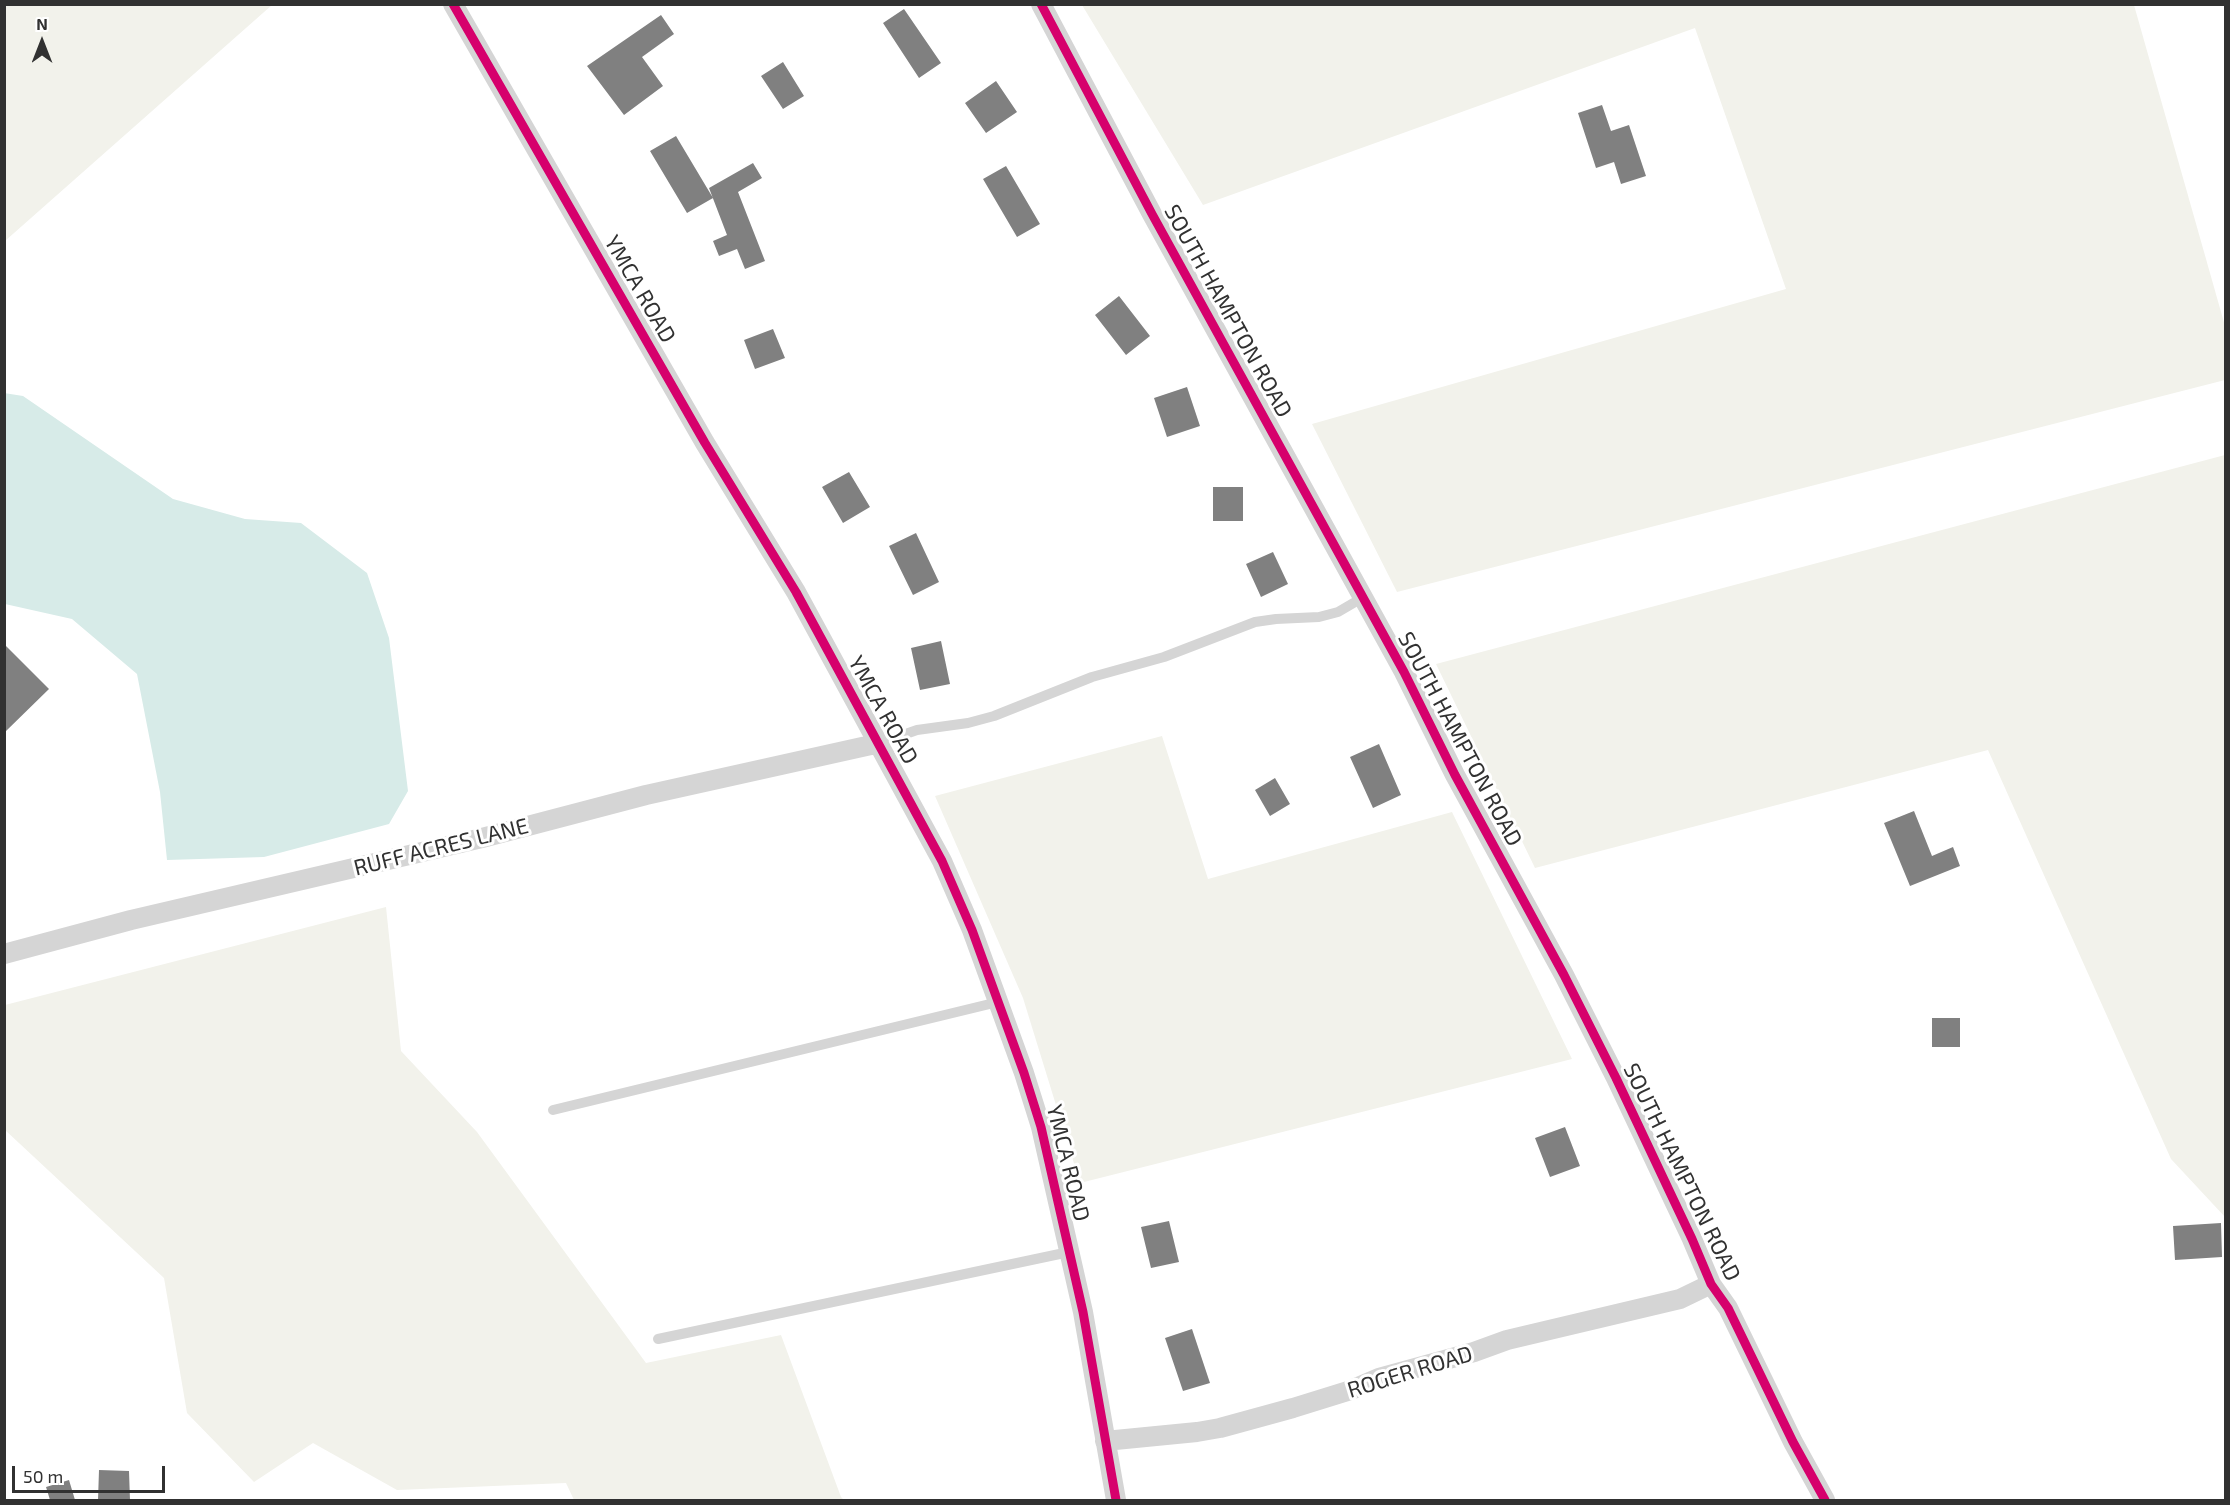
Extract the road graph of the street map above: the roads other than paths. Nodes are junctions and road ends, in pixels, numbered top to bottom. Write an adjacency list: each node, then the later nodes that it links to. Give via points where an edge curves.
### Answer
1 (453, 4): 4 (street, YMCA ROAD, via 705,443 796,592)
2 (1041, 4): 3 (street, SOUTH HAMPTON ROAD)
3 (1362, 598): 4 (lane, via 1338,612 1319,617 1255,622 1164,657 1092,677 994,716 917,730); 9 (street, SOUTH HAMPTON ROAD, via 1564,975)
4 (880, 744): 5 (street, RUFF ACRES LANE, via 646,795); 6 (street, YMCA ROAD, via 942,861)
5 (4, 954)
6 (998, 1002): 7 (lane); 8 (street, YMCA ROAD, via 1041,1127)
7 (553, 1110)
8 (1070, 1252): 10 (lane); 11 (street, YMCA ROAD)
9 (1711, 1284): 11 (street, ROGER ROAD, via 1680,1299 1507,1340 1220,1428); 13 (street, SOUTH HAMPTON ROAD, via 1728,1308)
10 (658, 1339)
11 (1105, 1441): 12 (street, YMCA ROAD)
12 (1116, 1500)
13 (1825, 1500)

